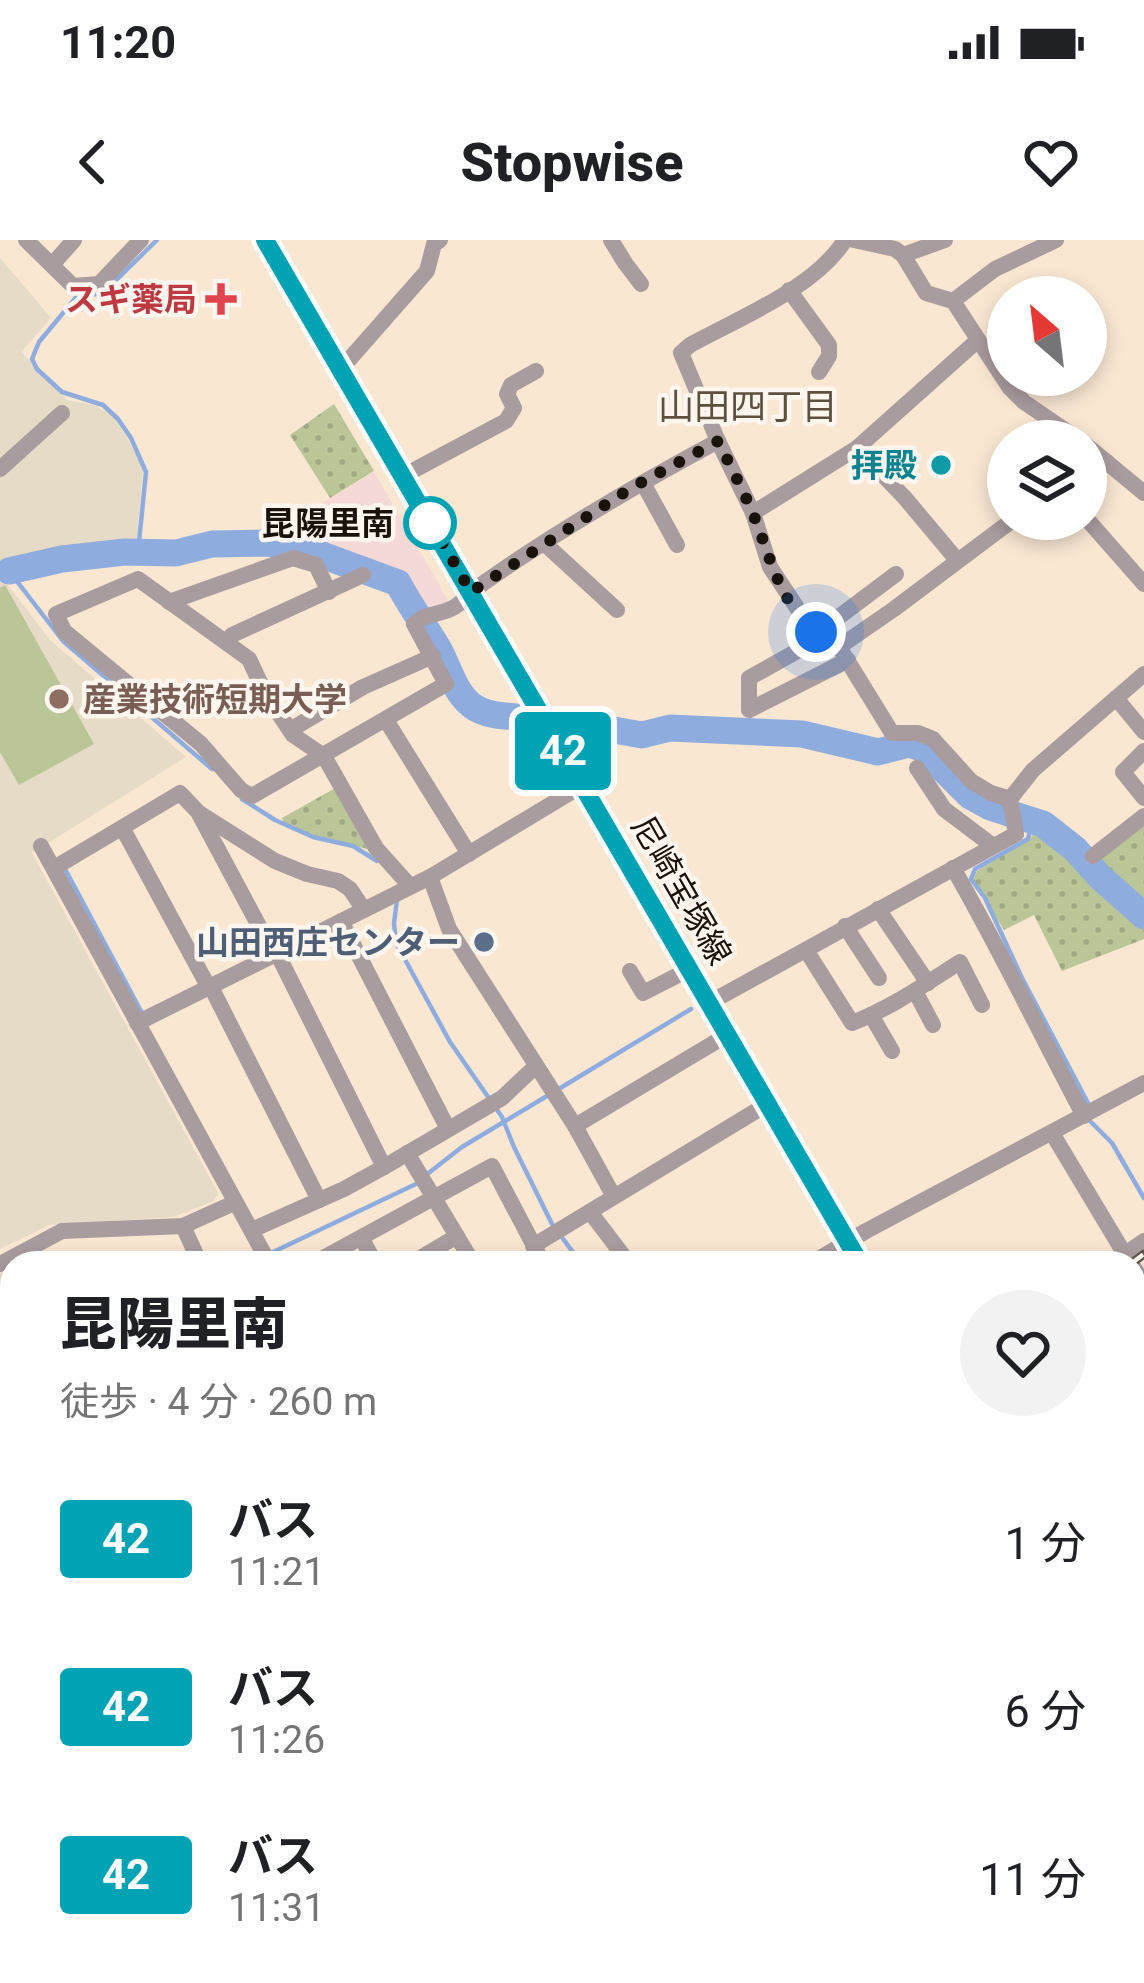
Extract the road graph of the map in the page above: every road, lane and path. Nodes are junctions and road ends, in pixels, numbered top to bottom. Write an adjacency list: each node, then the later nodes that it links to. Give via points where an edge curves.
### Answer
1 (26, 240): 11 (street)
2 (74, 240): 11 (street)
3 (141, 240): 11 (street, via 99,284 73,286)
4 (265, 240): 16 (main road, 尼崎宝塚線)
5 (440, 240): 16 (street, via 427,271)
6 (849, 240): 10 (street); 13 (street)
7 (945, 240): 10 (street)
8 (1054, 240): 14 (street)
9 (613, 248): 12 (street)
10 (903, 255): 14 (street, via 926,293)
11 (52, 265)
12 (636, 284)
13 (789, 290): 18 (street, via 829,345); 21 (street, via 681,353)
14 (953, 301): 15 (street)
15 (978, 340): 20 (street, via 1009,387); 22 (street)
16 (340, 370): 25 (main road, 尼崎宝塚線)
17 (536, 371): 25 (street, via 511,385 514,408 506,421)
18 (819, 372)
19 (62, 413): 24 (street)
20 (1050, 420)
21 (718, 441): 26 (street); 28 (street)
22 (857, 448): 28 (street); 33 (street)
23 (1107, 463): 27 (street)
24 (0, 469)
25 (403, 476): 38 (main road, 尼崎宝塚線)
26 (643, 483): 31 (street); 32 (street)
27 (1144, 493)
28 (753, 513): 41 (street, via 770,568)
29 (987, 538): 33 (street)
30 (1105, 540): 36 (street)
31 (544, 544): 38 (street); 40 (street)
32 (677, 545)
33 (957, 560): 43 (street)
34 (363, 574): 37 (street)
35 (892, 583): 41 (street)
36 (1144, 584)
37 (329, 592): 39 (street, via 316,565 293,558); 42 (street)
38 (471, 592): 44 (street, via 415,624); 53 (main road, 尼崎宝塚線)
39 (169, 602): 42 (street); 51 (street, via 138,579 56,614 64,631 252,796)
40 (617, 610)
41 (818, 636): 43 (street); 43 (street, via 747,680 749,710)
42 (226, 643): 48 (street, via 249,659)
43 (843, 653): 55 (street, via 892,733 933,740 971,781)
44 (433, 656): 47 (street, via 446,684); 48 (street)
45 (1144, 674): 46 (street)
46 (1117, 698): 49 (street); 55 (street)
47 (386, 719): 51 (street); 61 (street)
48 (290, 730): 51 (street)
49 (1144, 732)
50 (1144, 751): 54 (street, via 1124,772)
51 (324, 756): 66 (street)
52 (917, 769): 60 (street, via 944,809)
53 (583, 785): 61 (street); 73 (main road, 尼崎宝塚線)
54 (1144, 798)
55 (1010, 799): 60 (street, via 1016,834)
56 (198, 812): 58 (street, via 180,793); 68 (street, via 275,861 338,881); 72 (street)
57 (1144, 816): 62 (street)
58 (123, 829): 63 (street); 76 (street)
59 (41, 846): 63 (street)
60 (993, 846): 64 (street)
61 (469, 854): 65 (street)
62 (1093, 856)
63 (54, 868): 81 (street)
64 (953, 868): 67 (street); 88 (street)
65 (430, 877): 66 (street); 85 (street, via 449,929)
66 (401, 890): 68 (street)
67 (878, 909): 70 (street); 77 (street)
68 (364, 910): 69 (street)
69 (341, 921): 72 (street); 90 (street)
70 (845, 926): 71 (street); 75 (street)
71 (806, 950): 78 (street); 80 (street, via 852,1023)
72 (275, 954): 76 (street); 93 (street)
73 (690, 969): 74 (street, via 643,993); 78 (main road, 尼崎宝塚線)
74 (631, 970)
75 (878, 978)
76 (209, 986): 81 (street); 96 (street)
77 (921, 987): 79 (street, via 960,962); 80 (street); 82 (street)
78 (709, 1003): 83 (main road, 尼崎宝塚線)
79 (982, 1005)
80 (871, 1016): 84 (street)
81 (137, 1022): 97 (street)
82 (933, 1025)
83 (727, 1035): 87 (main road, 尼崎宝塚線); 89 (street)
84 (892, 1051)
85 (536, 1066): 89 (street); 90 (street)
86 (1144, 1083): 88 (street)
87 (769, 1103): 94 (street); 103 (main road, 尼崎宝塚線)
88 (1084, 1116): 91 (street)
89 (575, 1126): 94 (street)
90 (448, 1129): 92 (street)
91 (1052, 1133): 103 (street); 116 (street)
92 (407, 1154): 93 (street); 95 (street)
93 (384, 1167): 96 (street)
94 (613, 1195): 98 (street)
95 (432, 1198): 101 (street); 102 (street); 104 (street, via 492,1166)
96 (319, 1200): 100 (street)
97 (234, 1203): 99 (street); 100 (street)
98 (590, 1212): 104 (street); 113 (street)
99 (183, 1226): 105 (street, via 62,1232); 106 (street)
100 (252, 1230): 107 (street)
101 (457, 1236): 110 (street); 111 (street)
102 (362, 1238): 108 (street); 109 (street)
103 (848, 1241): 114 (street); 115 (main road, 尼崎宝塚線)
104 (533, 1246): 112 (street)
105 (25, 1251)
106 (194, 1251)
107 (262, 1251)
108 (337, 1251)
109 (369, 1251)
110 (432, 1251)
111 (466, 1251)
112 (536, 1251)
113 (620, 1251)
114 (832, 1251)
115 (853, 1251)
116 (1119, 1251)

